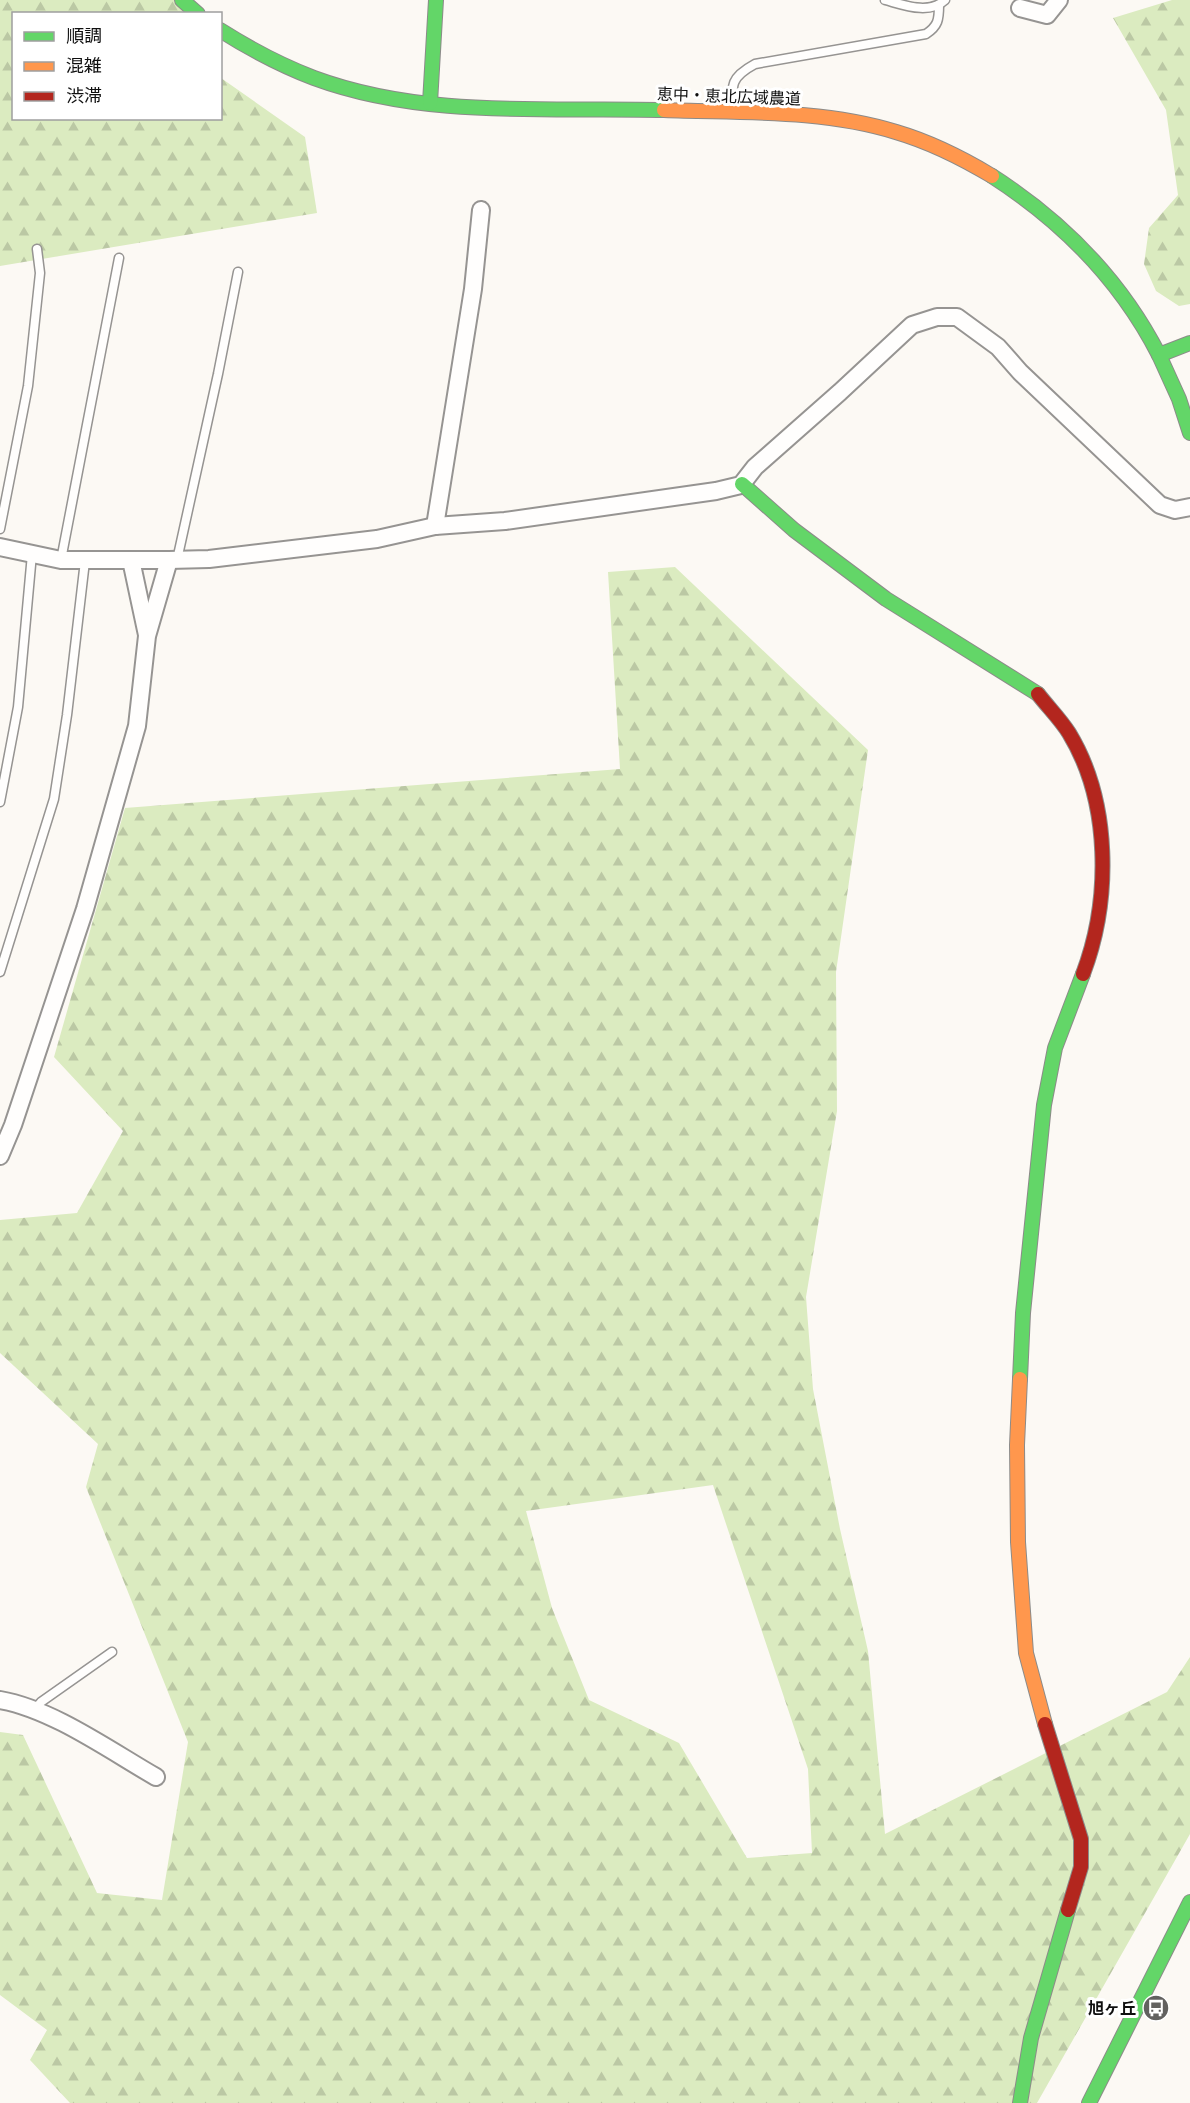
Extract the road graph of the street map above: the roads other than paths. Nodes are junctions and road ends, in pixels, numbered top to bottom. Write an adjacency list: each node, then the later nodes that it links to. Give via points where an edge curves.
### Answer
1 (182, 0): 7 (street)
2 (436, 0): 9 (street)
3 (885, 0): 5 (lane, via 930,8)
4 (1059, 0): 6 (street, via 1047,15)
5 (942, 3): 10 (lane, via 935,28 926,34 755,64 740,72 732,85)
6 (1020, 8)
7 (196, 12)
8 (222, 31): 9 (street, 恵中・恵北広域農道, via 277,64 313,78 392,99)
9 (430, 103): 10 (street, 恵中・恵北広域農道, via 489,108)
10 (734, 112): 16 (street, 恵中・恵北広域農道, via 804,115 886,129 916,138 978,167 1014,188 1105,272 1148,331)
11 (481, 210): 20 (street, via 473,289)
12 (37, 249): 21 (lane, via 40,273 28,386)
13 (119, 258): 24 (lane)
14 (238, 272): 26 (lane)
15 (1190, 343): 16 (street)
16 (1159, 355): 17 (street, 恵中・恵北広域農道)
17 (1190, 433)
18 (742, 484): 19 (street, via 755,467 912,325 937,317 957,317 998,347 1160,505 1175,510); 20 (street, via 505,521); 37 (street, via 794,530 886,599 1035,691 1069,733 1099,809 1103,846 1100,912 1088,961 1055,1048 1044,1106 1023,1313 1017,1446 1018,1542 1026,1653 1081,1839 1081,1866 1031,2038)
19 (1190, 507)
20 (435, 526): 26 (street, via 376,539)
21 (0, 529)
22 (0, 547): 23 (street)
23 (32, 554): 24 (street); 29 (lane, via 18,707)
24 (61, 560): 27 (street)
25 (130, 560): 26 (street); 27 (street); 28 (street)
26 (173, 560): 28 (street)
27 (86, 561): 30 (lane, via 54,799)
28 (147, 636): 31 (street, via 137,726 85,909)
29 (0, 802)
30 (0, 972)
31 (0, 1156)
32 (112, 1652): 34 (lane)
33 (0, 1700): 34 (street)
34 (35, 1709): 35 (street)
35 (156, 1777)
36 (1190, 1902): 38 (street)
37 (1020, 2103)
38 (1089, 2103)

